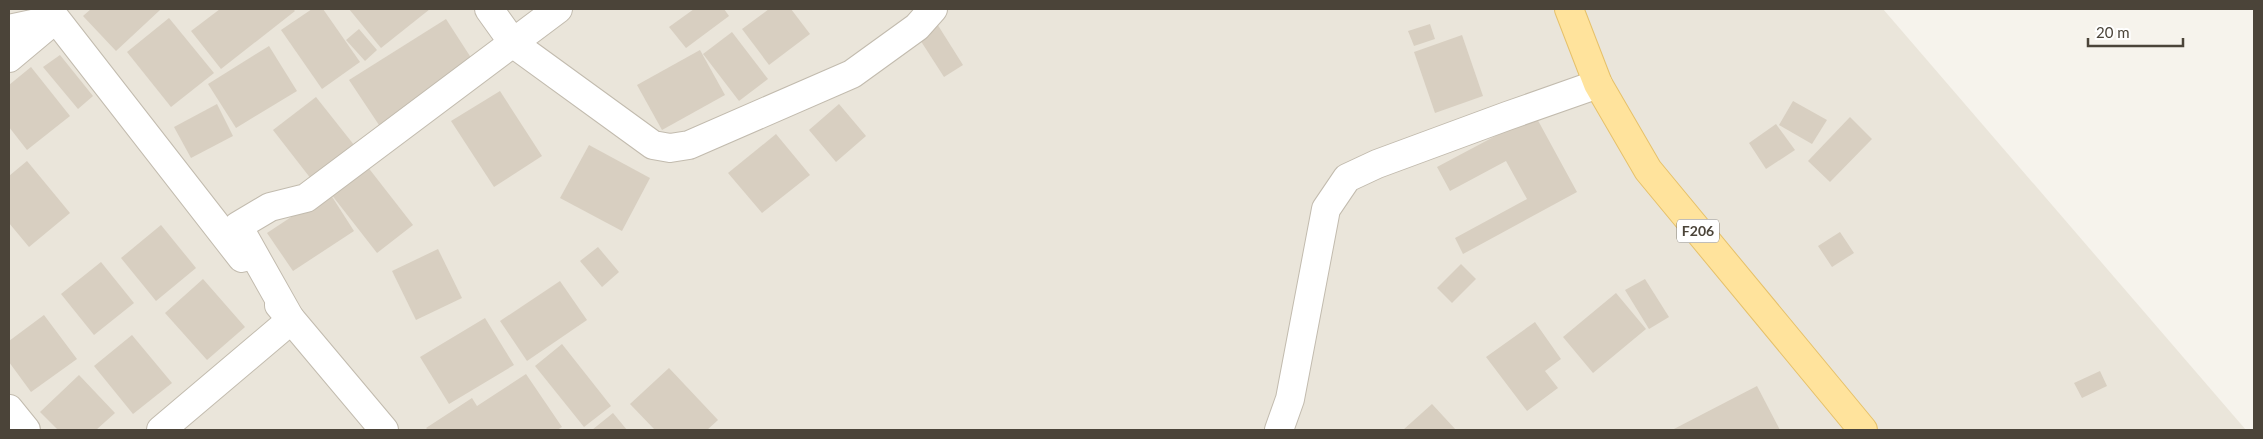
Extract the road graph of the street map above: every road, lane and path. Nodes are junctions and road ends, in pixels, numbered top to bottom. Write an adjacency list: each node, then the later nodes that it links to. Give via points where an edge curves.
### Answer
1 (489, 9): 7 (street)
2 (558, 9): 7 (street)
3 (933, 9): 7 (street, via 917,28 852,74 689,145 670,148 653,145)
4 (1569, 9): 9 (main road, F206)
5 (63, 14): 6 (street); 8 (street); 10 (street)
6 (9, 29)
7 (514, 44): 10 (street, via 306,198 270,207 238,226)
8 (9, 58)
9 (1598, 84): 15 (street, via 1497,119 1347,178 1326,209 1290,399); 16 (main road, F206, via 1648,170)
10 (291, 320): 13 (street); 14 (street)
11 (9, 409): 12 (street)
12 (26, 430)
13 (161, 430)
14 (384, 430)
15 (1279, 430)
16 (1863, 430)

